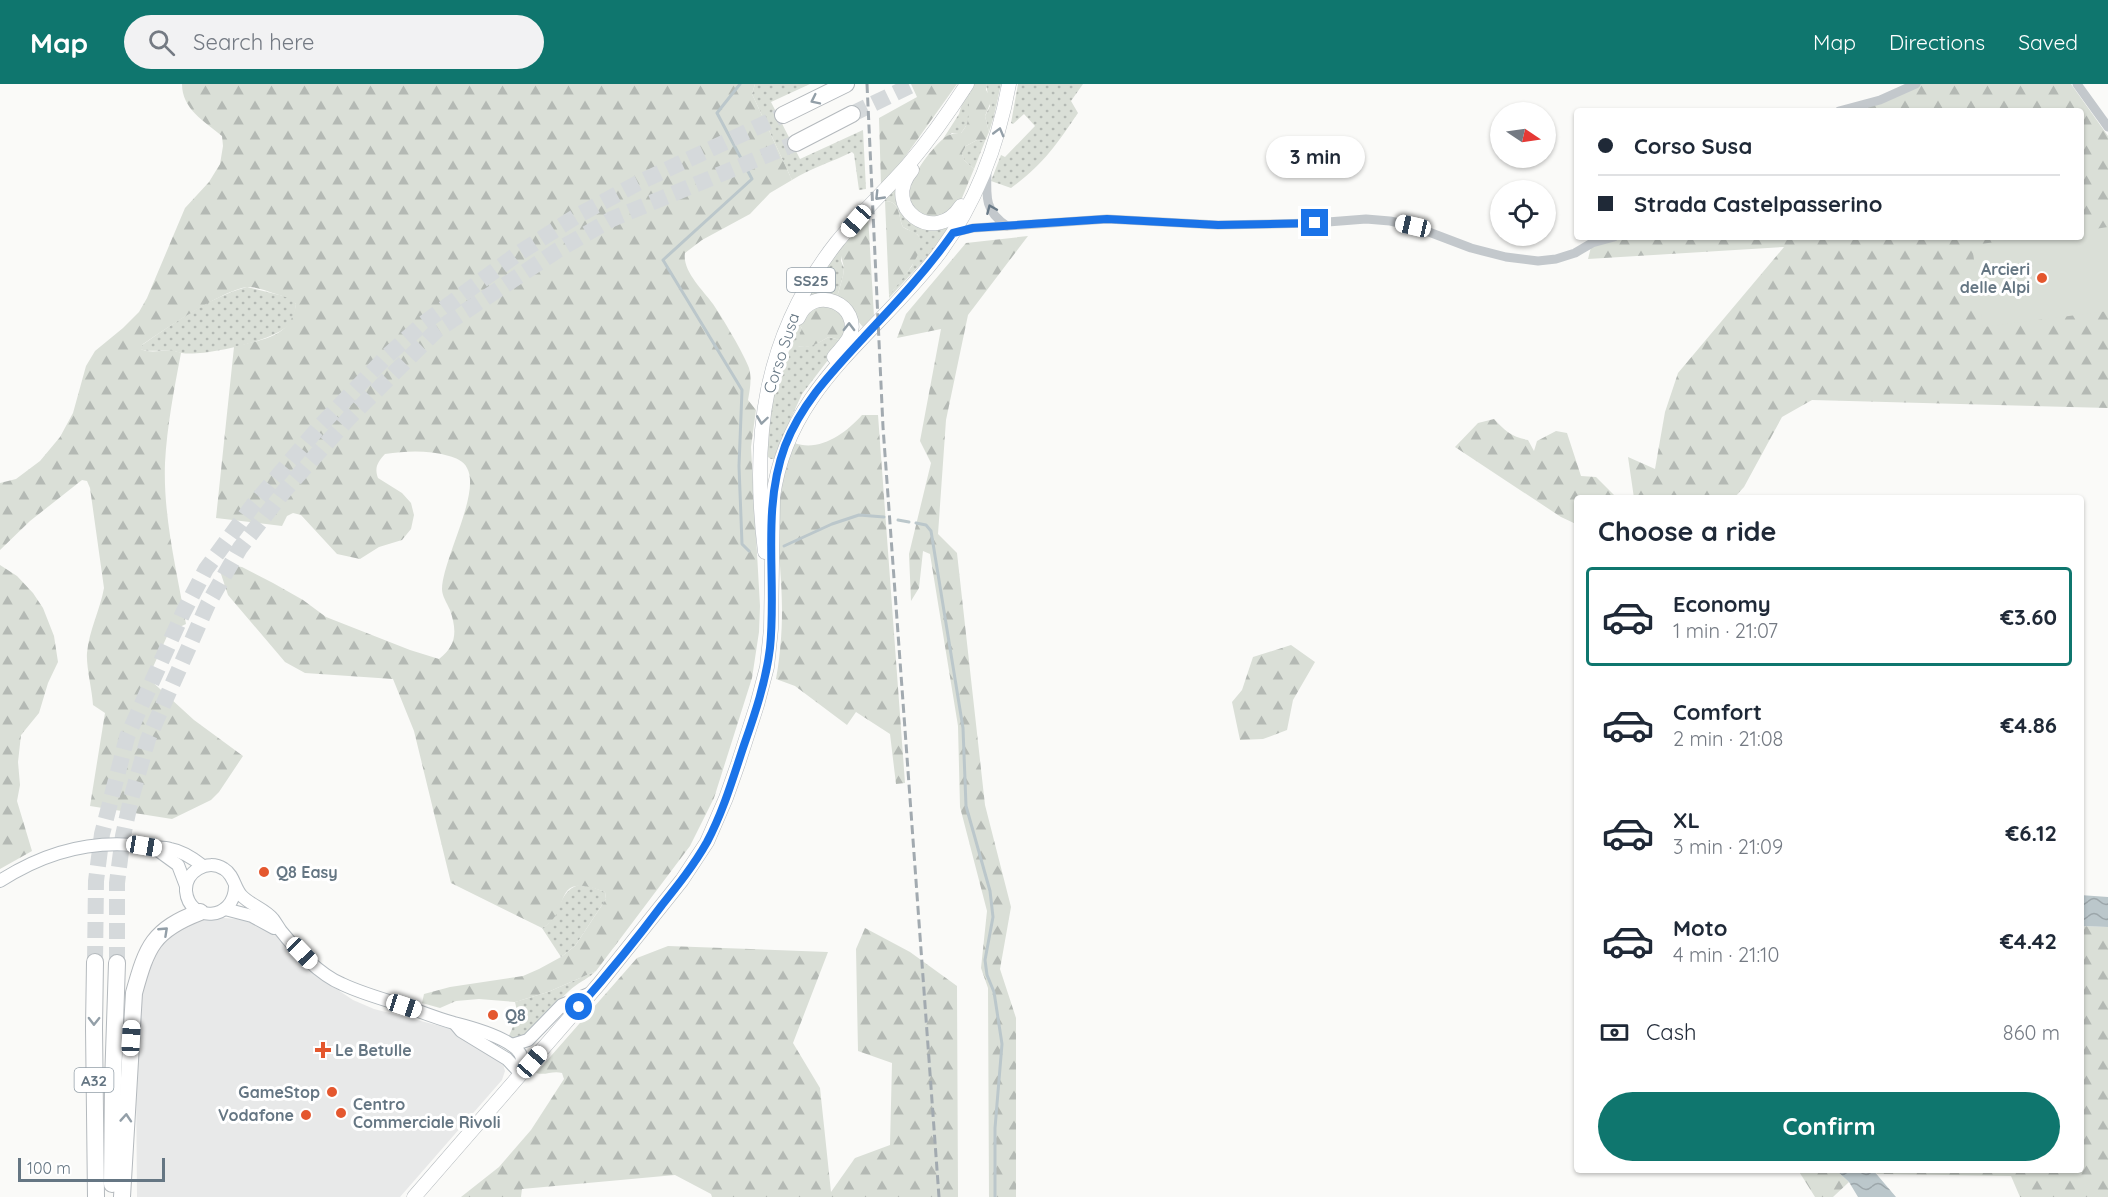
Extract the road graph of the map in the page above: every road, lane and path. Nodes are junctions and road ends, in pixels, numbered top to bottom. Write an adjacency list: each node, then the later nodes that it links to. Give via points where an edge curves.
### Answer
1 (846, 84): 9 (highway, one-way to 9)
2 (967, 84): 7 (main road, Corso Susa / SS25)
3 (1009, 84): 12 (main road, Corso Susa / SS25, one-way to 3)
4 (1916, 84): 6 (street)
5 (2077, 84): 10 (street)
6 (1850, 108)
7 (948, 113): 12 (main road, via 939,137 907,175 901,196 908,211 928,223 948,220 960,208 974,179); 16 (main road, Corso Susa / SS25, one-way to 16, via 908,165 822,262 795,310)
8 (852, 114): 11 (highway)
9 (783, 116)
10 (2108, 127)
11 (796, 142)
12 (987, 168): 13 (street, one-way to 12, via 991,213); 14 (main road, Corso Susa / SS25)
13 (1007, 226): 14 (street); 15 (street, via 1107,219 1218,225 1366,219 1413,226 1479,250 1538,261 1565,256)
14 (953, 233): 17 (main road, Corso Susa / SS25)
15 (1603, 240)
16 (771, 376): 17 (main road, one-way to 16, via 812,384 849,338 851,323 843,307 822,299 805,307); 18 (main road, Corso Susa / SS25, one-way to 18, via 759,447 761,522)
17 (802, 412): 18 (main road, Corso Susa / SS25, via 775,480)
18 (772, 608): 29 (main road, Corso Susa / SS25, via 763,685 712,832 682,880)
19 (155, 848): 20 (street, via 175,850); 21 (street, via 119,843 74,848 32,862); 22 (street, via 178,865)
20 (203, 866): 22 (street, via 192,873); 23 (street, via 224,869)
21 (0, 881)
22 (186, 886): 25 (street, via 189,901)
23 (235, 888): 24 (street, via 233,900); 26 (street, via 273,919)
24 (225, 909): 25 (street, via 213,914); 26 (street, via 252,916)
25 (200, 912): 37 (highway, one-way to 25, via 134,993 143,963 164,929)
26 (280, 931): 30 (street, via 317,968 341,984)
27 (95, 962): 32 (highway, A32, one-way to 32)
28 (117, 963): 36 (highway, A32)
29 (591, 993): 31 (street, via 562,1005 528,1040); 33 (main road, Corso Susa / SS25)
30 (453, 1022): 31 (street); 33 (street, via 507,1059)
31 (512, 1044): 33 (street, via 521,1056)
32 (94, 1066): 34 (highway, via 87,1100); 35 (highway, A32)
33 (521, 1074): 38 (main road, Corso Susa / SS25)
34 (87, 1197)
35 (96, 1197)
36 (112, 1197)
37 (122, 1197)
38 (414, 1197)

